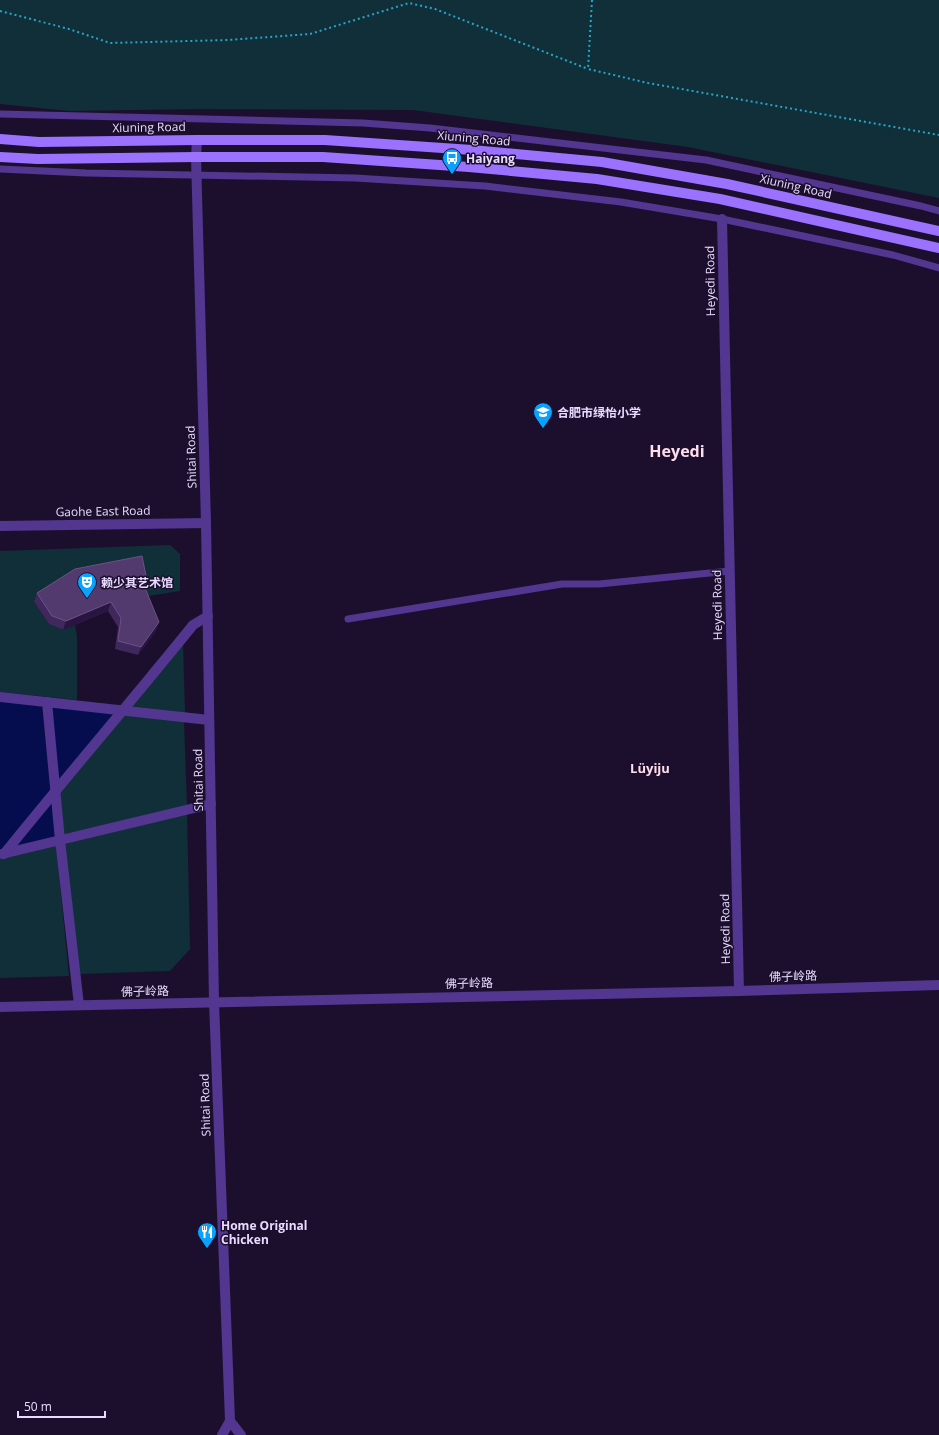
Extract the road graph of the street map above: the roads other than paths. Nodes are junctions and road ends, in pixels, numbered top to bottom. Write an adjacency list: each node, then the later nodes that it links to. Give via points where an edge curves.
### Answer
1 (0, 114): 8 (lane, via 363,123 430,128 706,160)
2 (0, 139): 3 (main road, Xiuning Road, via 40,142)
3 (197, 140): 5 (street, Shitai Road); 10 (main road, Xiuning Road, via 325,140 602,162 727,184)
4 (0, 156): 5 (main road, via 38,159)
5 (196, 157): 7 (street, Shitai Road); 11 (main road, via 323,157 597,179 720,200)
6 (0, 169): 7 (lane)
7 (197, 175): 9 (lane, via 355,178 486,186 621,202); 13 (street, Shitai Road)
8 (939, 211)
9 (722, 218): 12 (lane, via 893,255); 15 (street, Heyedi Road)
10 (939, 231)
11 (939, 248)
12 (939, 268)
13 (206, 523): 14 (street, Gaohe East Road); 16 (street, Shitai Road)
14 (0, 526)
15 (730, 572): 17 (lane, via 599,584 562,584); 27 (street, Heyedi Road)
16 (208, 616): 20 (street, via 193,625); 21 (street, Shitai Road)
17 (348, 619)
18 (0, 697): 19 (street)
19 (47, 702): 20 (street); 22 (street)
20 (124, 711): 21 (street); 22 (street)
21 (210, 720): 23 (street, Shitai Road)
22 (55, 790): 24 (street); 25 (street)
23 (211, 804): 24 (street); 28 (street, Shitai Road)
24 (60, 840): 25 (street); 29 (street)
25 (2, 854)
26 (939, 985): 27 (street, 佛子岭路)
27 (739, 991): 28 (street, 佛子岭路)
28 (214, 1002): 29 (street, 佛子岭路); 31 (street, Shitai Road)
29 (79, 1005): 30 (street, 佛子岭路)
30 (0, 1007)
31 (230, 1421): 32 (street); 33 (street)
32 (222, 1435)
33 (240, 1435)

